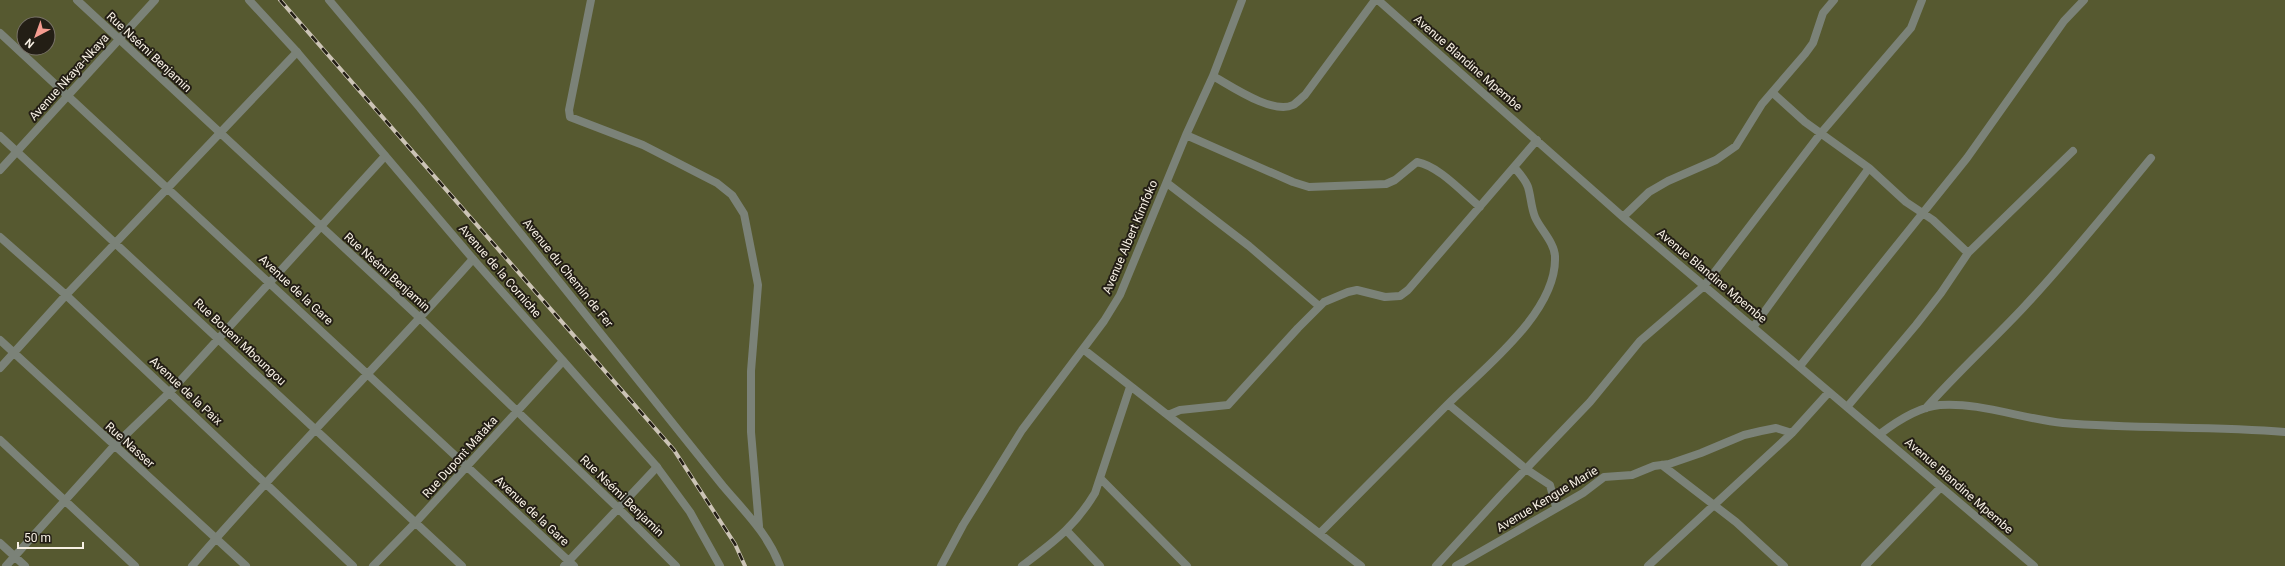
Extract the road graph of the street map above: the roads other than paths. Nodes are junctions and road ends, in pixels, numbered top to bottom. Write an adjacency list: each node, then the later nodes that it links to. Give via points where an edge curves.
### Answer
1 (77, 0): 13 (street, Rue Nsémi Benjamin)
2 (155, 0): 13 (street, Avenue Nkaya-Nkaya)
3 (249, 0): 14 (street, Avenue de la Corniche)
4 (329, 0): 80 (street, Avenue du Chemin de Fer, via 425,114 723,486)
5 (591, 0): 80 (street, via 569,110 570,117 643,145 717,184 732,195 744,214 758,285 750,432)
6 (1242, 0): 15 (street, Avenue Albert Kimfoko)
7 (1375, 0): 15 (street, via 1305,95 1293,105 1284,107 1255,99)
8 (1378, 0): 22 (street, Avenue Blandine Mpembe)
9 (1834, 0): 16 (street, via 1823,13 1813,43)
10 (1922, 0): 18 (street, via 1911,28)
11 (2084, 0): 33 (street, via 2064,21 1971,152)
12 (0, 33): 17 (street, Avenue de la Gare)
13 (119, 40): 17 (street, Avenue Nkaya-Nkaya); 19 (street, Rue Nsémi Benjamin)
14 (297, 52): 19 (street); 25 (street, Avenue de la Corniche)
15 (1213, 76): 20 (street, Avenue Albert Kimfoko)
16 (1772, 93): 18 (street); 34 (street, via 1762,104 1736,146 1728,153 1654,188)
17 (68, 96): 23 (street, Avenue Nkaya-Nkaya); 31 (street, Avenue de la Gare)
18 (1821, 133): 28 (street); 41 (street)
19 (220, 134): 31 (street); 35 (street, Rue Nsémi Benjamin)
20 (1186, 135): 30 (street, Avenue Albert Kimfoko); 32 (street, via 1293,182 1309,186 1386,184 1417,162 1423,163 1438,172)
21 (0, 136): 23 (street, Rue Boueni Mboungou)
22 (1537, 140): 27 (street); 34 (street, Avenue Blandine Mpembe)
23 (17, 151): 29 (street, Avenue Nkaya-Nkaya); 37 (street, Rue Boueni Mboungou)
24 (2073, 151): 38 (street)
25 (385, 156): 35 (street); 39 (street, Avenue de la Corniche)
26 (2151, 158): 59 (street, via 2072,254 2022,309 1960,369)
27 (1514, 167): 32 (street); 57 (street, via 1528,187 1534,215 1550,241 1555,256 1553,278 1543,302 1518,335)
28 (1869, 168): 33 (street); 45 (street)
29 (0, 170)
30 (1167, 182): 43 (street, via 1250,246); 48 (street, Avenue Albert Kimfoko, via 1120,295)
31 (169, 188): 37 (street); 40 (street, Avenue de la Gare)
32 (1480, 207): 43 (street, via 1400,296 1385,297 1357,290)
33 (1922, 214): 38 (street, via 1933,220); 51 (street)
34 (1623, 217): 41 (street, Avenue Blandine Mpembe)
35 (320, 226): 40 (street); 44 (street, Rue Nsémi Benjamin)
36 (0, 237): 42 (street, Avenue de la Paix)
37 (116, 244): 42 (street); 46 (street, Rue Boueni Mboungou)
38 (1968, 253): 58 (street, via 1924,315)
39 (473, 259): 44 (street); 50 (street, Avenue de la Corniche)
40 (270, 281): 46 (street); 53 (street, Avenue de la Gare)
41 (1704, 286): 45 (street, Avenue Blandine Mpembe); 71 (street, via 1640,341 1594,397)
42 (66, 295): 49 (street); 56 (street, Avenue de la Paix)
43 (1319, 306): 61 (street, via 1228,405 1180,410)
44 (420, 318): 53 (street); 60 (street, Rue Nsémi Benjamin)
45 (1754, 326): 51 (street, Avenue Blandine Mpembe)
46 (218, 338): 56 (street); 62 (street, Rue Boueni Mboungou)
47 (0, 340): 49 (street, Rue Nasser)
48 (1083, 348): 54 (street); 98 (street, Avenue Albert Kimfoko, via 1022,430 963,525)
49 (14, 352): 52 (street); 67 (street, Rue Nasser)
50 (563, 362): 60 (street, Rue Dupont Mataka); 70 (street, Avenue de la Corniche)
51 (1800, 366): 55 (street, Avenue Blandine Mpembe)
52 (0, 368)
53 (368, 373): 62 (street); 69 (street, Avenue de la Gare)
54 (1130, 387): 61 (street); 72 (street)
55 (1829, 392): 58 (street, Avenue Blandine Mpembe); 64 (street)
56 (169, 393): 67 (street); 73 (street, Avenue de la Paix)
57 (1448, 404): 71 (street); 82 (street)
58 (1847, 407): 65 (street, Avenue Blandine Mpembe)
59 (1926, 408): 63 (street, via 1939,405 1955,406 2062,423); 65 (street)
60 (517, 412): 69 (street, Rue Dupont Mataka); 78 (street, Rue Nsémi Benjamin)
61 (1168, 416): 82 (street)
62 (316, 428): 73 (street); 79 (street, Rue Boueni Mboungou)
63 (2285, 432)
64 (1792, 433): 68 (street, Avenue Kengue Marie, via 1776,428 1761,431); 76 (street)
65 (1880, 434): 74 (street, Avenue Blandine Mpembe)
66 (0, 440): 75 (street)
67 (114, 446): 75 (street); 83 (street, Rue Nasser)
68 (1662, 465): 76 (street); 77 (street, Avenue Kengue Marie, via 1632,475 1604,477 1583,493)
69 (466, 466): 79 (street, Rue Dupont Mataka); 86 (street, Avenue de la Gare)
70 (657, 467): 78 (street); 96 (street, Avenue de la Corniche, via 690,512)
71 (1526, 469): 77 (street, via 1550,485); 103 (street)
72 (1100, 478): 81 (street, via 1088,504); 101 (street)
73 (266, 483): 83 (street); 92 (street, Avenue de la Paix)
74 (1941, 486): 107 (street); 108 (street, Avenue Blandine Mpembe)
75 (66, 501): 85 (street); 89 (street)
76 (1714, 504): 105 (street); 106 (street)
77 (1556, 507): 104 (street, Avenue Kengue Marie, via 1506,539)
78 (618, 508): 86 (street); 95 (street, Rue Nsémi Benjamin)
79 (416, 522): 93 (street, Rue Dupont Mataka); 94 (street, Rue Boueni Mboungou)
80 (759, 526): 97 (street, Avenue du Chemin de Fer)
81 (1067, 531): 99 (street); 100 (street)
82 (1320, 533): 102 (street)
83 (216, 538): 90 (street); 91 (street, Rue Nasser)
84 (0, 542): 85 (street)
85 (15, 556): 87 (street); 88 (street)
86 (569, 564)
87 (6, 566)
88 (25, 566)
89 (135, 566)
90 (192, 566)
91 (246, 566)
92 (353, 566)
93 (373, 566)
94 (462, 566)
95 (676, 566)
96 (720, 566)
97 (780, 566)
98 (941, 566)
99 (1022, 566)
100 (1100, 566)
101 (1187, 566)
102 (1361, 566)
103 (1436, 566)
104 (1456, 566)
105 (1648, 566)
106 (1784, 566)
107 (1866, 566)
108 (2034, 566)

